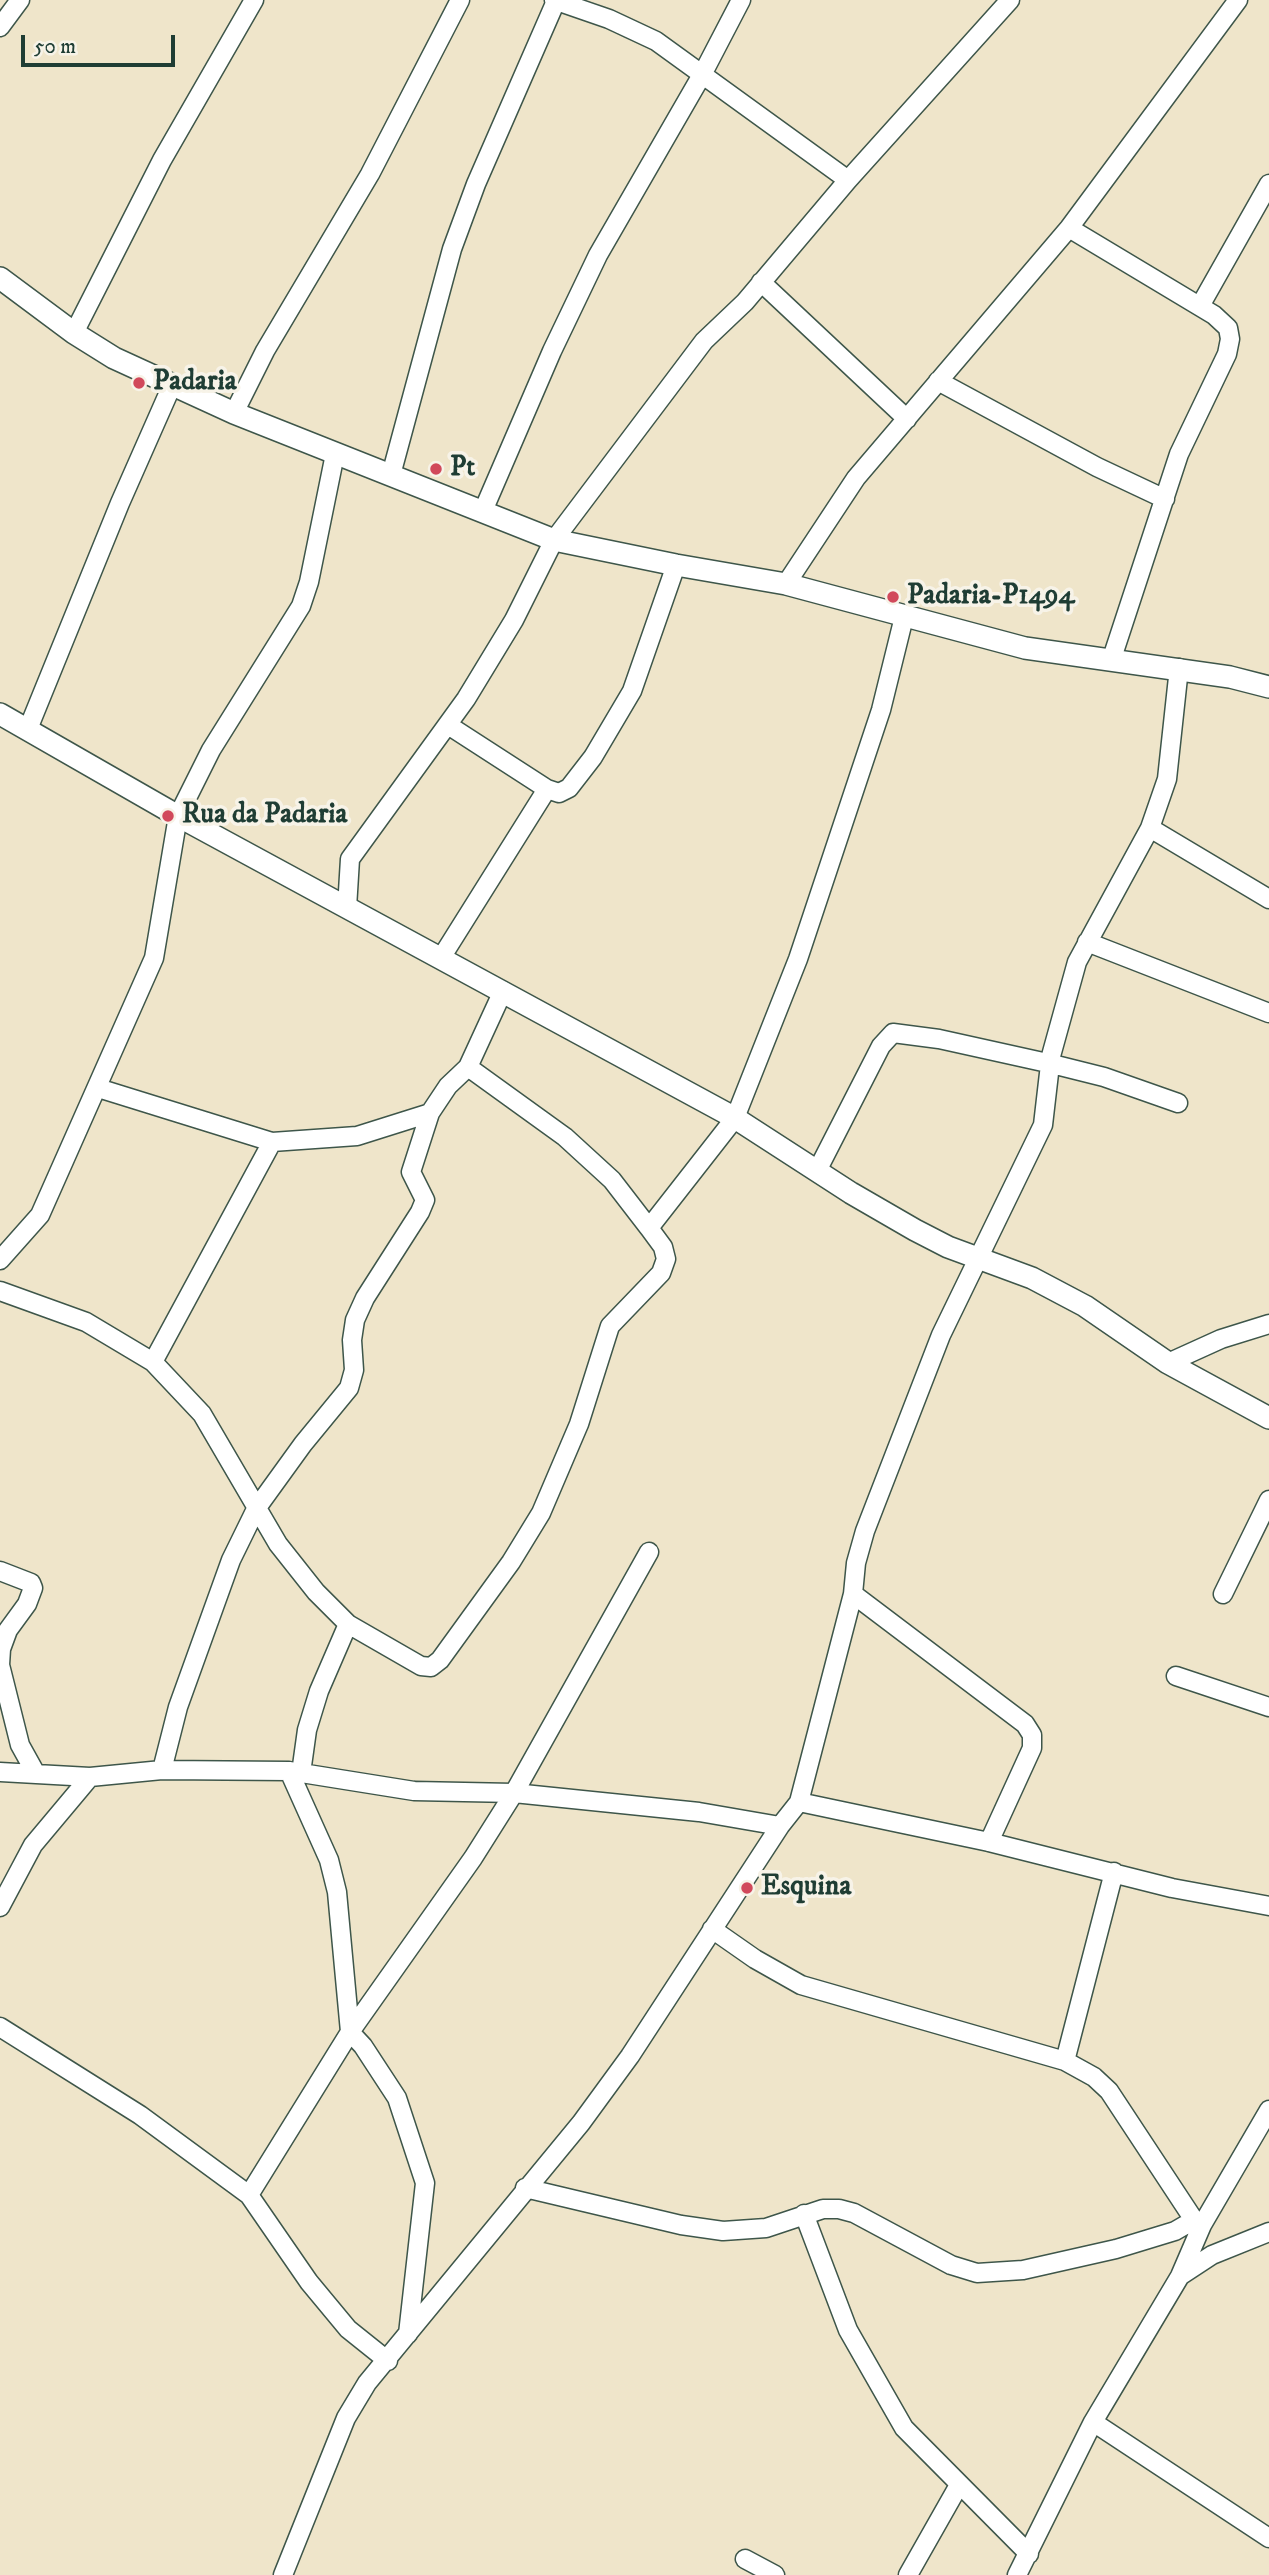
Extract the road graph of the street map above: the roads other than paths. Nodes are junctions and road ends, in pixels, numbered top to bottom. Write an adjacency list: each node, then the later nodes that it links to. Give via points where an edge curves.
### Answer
1 (20, 0): 9 (street)
2 (254, 0): 17 (street, via 162,160)
3 (460, 0): 20 (street, via 370,174 265,351)
4 (555, 0): 8 (street); 23 (street, via 452,250)
5 (741, 0): 10 (street)
6 (1010, 0): 11 (street)
7 (1238, 0): 13 (street)
8 (594, 6): 10 (street)
9 (0, 27)
10 (703, 73): 11 (street); 25 (street, via 598,255)
11 (848, 180): 15 (street)
12 (1269, 184): 16 (street)
13 (1069, 228): 16 (street); 18 (street)
14 (0, 278): 17 (street)
15 (761, 282): 21 (street); 26 (street, via 670,383)
16 (1200, 306): 24 (street, via 1228,328 1230,339 1179,454)
17 (74, 333): 19 (street, via 114,358)
18 (938, 381): 21 (street); 24 (street)
19 (173, 383): 20 (street); 35 (street)
20 (234, 413): 22 (street)
21 (907, 419): 28 (street, via 856,478)
22 (335, 454): 23 (street); 37 (street, via 301,606 211,750)
23 (391, 475): 25 (street)
24 (1165, 499): 30 (street)
25 (483, 511): 26 (street)
26 (554, 540): 27 (street); 34 (street, via 514,620)
27 (676, 565): 28 (street); 36 (street, via 632,691 569,788 559,793)
28 (786, 584): 29 (street)
29 (904, 617): 30 (street, via 1025,648); 50 (street, via 881,710 798,959)
30 (1112, 658): 31 (street)
31 (1179, 668): 32 (street); 38 (street, via 1167,779)
32 (1269, 687)
33 (0, 714): 35 (street)
34 (447, 724): 36 (street); 40 (street, via 350,859)
35 (27, 729): 37 (street)
36 (547, 789): 42 (street)
37 (178, 816): 40 (street); 47 (street, via 154,958)
38 (1150, 828): 39 (street); 41 (street)
39 (1269, 899)
40 (347, 908): 42 (street)
41 (1087, 942): 44 (street); 45 (street, via 1059,1019)
42 (441, 958): 43 (street)
43 (503, 991): 46 (street); 50 (street)
44 (1269, 1013)
45 (1052, 1064): 48 (street); 52 (street, via 892,1033); 54 (street, via 1035,1146)
46 (468, 1067): 49 (street); 53 (street, via 565,1137 612,1180)
47 (98, 1088): 51 (street); 55 (street, via 40,1215)
48 (1178, 1103)
49 (430, 1113): 51 (street, via 357,1136); 62 (street, via 411,1172 425,1200 360,1309 352,1340 354,1370 349,1388)
50 (735, 1118): 52 (street); 53 (street)
51 (272, 1142): 58 (street)
52 (817, 1171): 54 (street, via 948,1247)
53 (649, 1228): 67 (street, via 663,1247 666,1259 661,1273 610,1326 579,1424 541,1513 440,1660 431,1667 421,1666)
54 (978, 1255): 59 (street, via 1085,1306); 65 (street, via 922,1381 865,1531)
55 (0, 1261)
56 (0, 1291): 58 (street, via 86,1322)
57 (1269, 1324): 59 (street)
58 (153, 1362): 62 (street, via 202,1414)
59 (1168, 1363): 60 (street)
60 (1269, 1419)
61 (1269, 1500): 66 (street)
62 (256, 1509): 67 (street, via 316,1592); 70 (street, via 213,1605)
63 (649, 1552): 75 (street)
64 (0, 1571): 72 (street, via 31,1583 33,1588 8,1630 0,1665 18,1737)
65 (853, 1594): 76 (street); 78 (street, via 1025,1724 1032,1735 1032,1748)
66 (1223, 1594)
67 (348, 1624): 73 (street, via 319,1691)
68 (1176, 1676): 69 (street)
69 (1269, 1707)
70 (162, 1770): 73 (street); 74 (street)
71 (0, 1772): 72 (street)
72 (34, 1772): 74 (street)
73 (295, 1772): 75 (street, via 414,1791); 84 (street, via 337,1892)
74 (90, 1777): 81 (street, via 33,1845)
75 (514, 1793): 77 (street, via 699,1812); 84 (street)
76 (799, 1802): 77 (street); 78 (street)
77 (780, 1826): 82 (street)
78 (989, 1842): 79 (street)
79 (1114, 1872): 80 (street); 85 (street)
80 (1269, 1906)
81 (0, 1908)
82 (712, 1929): 85 (street, via 801,1985); 87 (street, via 622,2067)
83 (0, 2027): 88 (street, via 140,2115)
84 (350, 2032): 88 (street); 93 (street, via 397,2098 425,2183)
85 (1065, 2061): 90 (street, via 1109,2091)
86 (1269, 2110): 90 (street)
87 (526, 2188): 89 (street, via 723,2231 766,2228); 93 (street)
88 (249, 2195): 94 (street, via 348,2329)
89 (804, 2214): 90 (street, via 823,2209 854,2213 951,2265 977,2273 1023,2270 1116,2249); 96 (street, via 848,2330 904,2428)
90 (1198, 2222): 92 (street)
91 (1269, 2232): 92 (street, via 1212,2255)
92 (1180, 2276): 95 (street)
93 (408, 2334): 94 (street)
94 (388, 2361): 100 (street, via 367,2383 346,2418)
95 (1093, 2422): 97 (street); 98 (street)
96 (959, 2485): 98 (street); 102 (street)
97 (1269, 2538)
98 (1029, 2554): 103 (street)
99 (745, 2559): 101 (street)
100 (283, 2575)
101 (775, 2575)
102 (908, 2575)
103 (1017, 2575)

